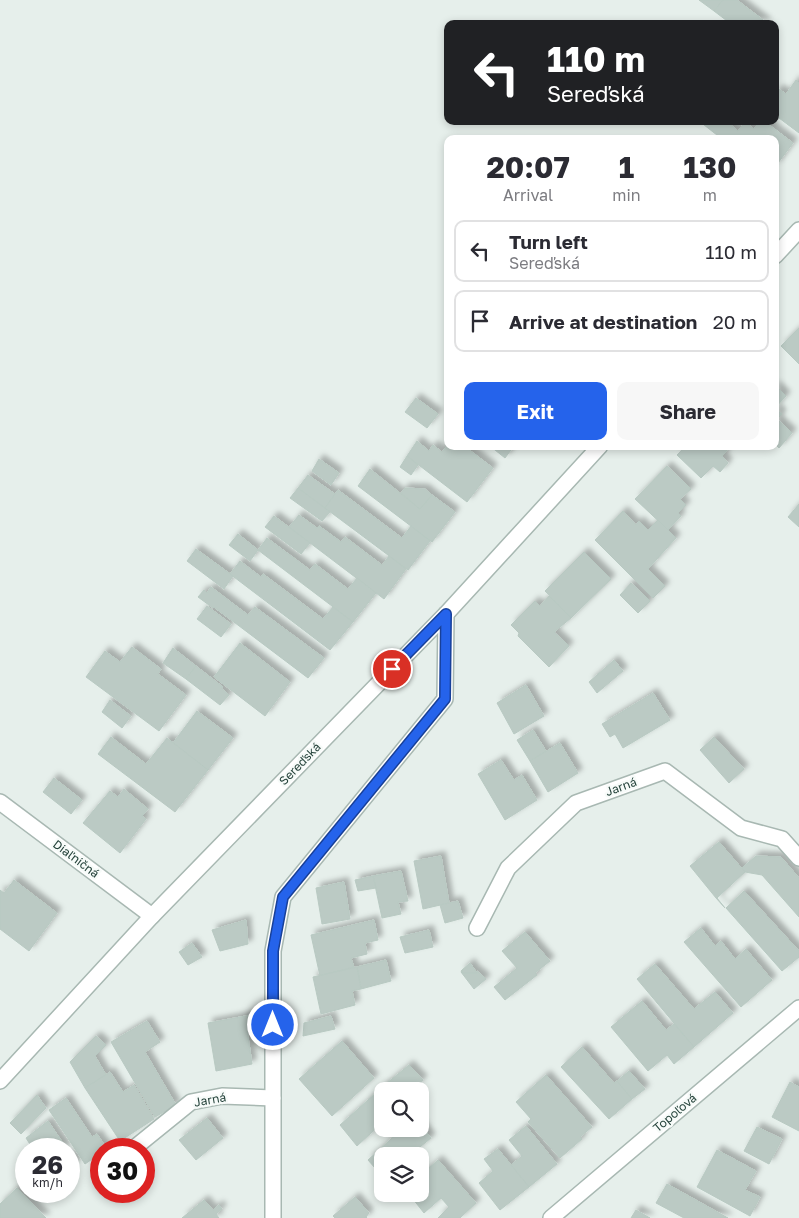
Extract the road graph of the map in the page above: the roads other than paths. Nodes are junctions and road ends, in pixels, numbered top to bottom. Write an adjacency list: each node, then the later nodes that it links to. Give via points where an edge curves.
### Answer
1 (799, 230): 2 (street)
2 (779, 252)
3 (596, 450): 4 (street, Sereďská)
4 (446, 614): 7 (street, Sereďská); 11 (street, via 445,699 283,897 273,951)
5 (0, 802): 7 (street, Diaľničná)
6 (799, 858): 8 (street, Jarná, via 782,839 741,828 665,771 576,803 508,868)
7 (152, 916): 10 (street, Sereďská)
8 (477, 928)
9 (799, 1008): 14 (street, Topoľová)
10 (0, 1080)
11 (273, 1098): 12 (street, Jarná, via 222,1096 191,1102); 13 (street)
12 (147, 1138)
13 (273, 1218)
14 (551, 1218)

